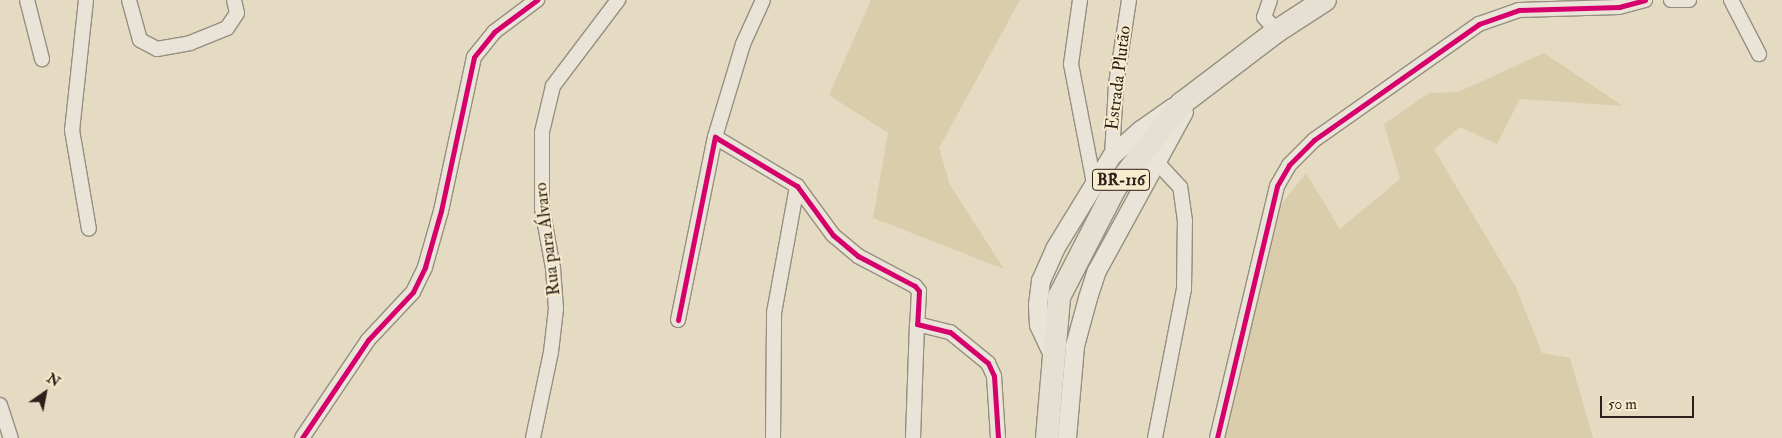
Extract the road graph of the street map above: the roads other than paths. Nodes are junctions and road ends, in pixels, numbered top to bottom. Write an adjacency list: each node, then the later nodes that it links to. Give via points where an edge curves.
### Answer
1 (27, 0): 18 (street)
2 (86, 0): 25 (street, via 72,130)
3 (129, 0): 4 (street, via 140,40 157,49 221,32 234,22 237,13)
4 (234, 0)
5 (537, 0): 37 (street, via 494,32 474,57 441,211 425,267 413,292 368,340)
6 (618, 0): 38 (street, Rua para Álvaro, via 553,86 544,123 542,208 553,268 556,309 551,352)
7 (762, 0): 20 (street, via 743,44)
8 (1080, 0): 23 (street, via 1071,64)
9 (1129, 0): 21 (street, Estrada Plutão, via 1116,84)
10 (1270, 0): 16 (street, via 1264,16)
11 (1326, 0): 16 (highway, BR-116)
12 (1645, 0): 45 (street, via 1618,7 1519,10 1479,24 1314,140 1289,165 1278,186)
13 (1671, 0): 14 (street)
14 (1690, 0)
15 (1731, 0): 17 (street)
16 (1276, 31): 19 (highway, BR-116)
17 (1759, 54)
18 (42, 59)
19 (1187, 99): 21 (street, via 1140,130); 22 (street); 26 (highway, BR-116, via 1115,188)
20 (716, 137): 24 (street); 32 (street)
21 (1112, 156): 23 (street)
22 (1158, 163): 28 (street); 44 (street, via 1180,187 1185,221 1184,288)
23 (1094, 183): 27 (street)
24 (797, 186): 33 (street, via 845,246 872,265 915,286 919,291); 39 (street, via 774,313)
25 (88, 229)
26 (1081, 248): 27 (street); 28 (street); 30 (highway, BR-116)
27 (1055, 249): 29 (street)
28 (1098, 271): 31 (street)
29 (1041, 280): 30 (street); 34 (street, via 1039,324)
30 (1059, 296): 31 (street); 34 (highway, BR-116)
31 (1088, 298): 43 (street, via 1075,346)
32 (678, 320)
33 (917, 324): 40 (street); 41 (street, via 950,332 988,363 994,376)
34 (1053, 355): 42 (highway, BR-116)
35 (0, 405): 36 (street)
36 (11, 438)
37 (302, 438)
38 (533, 438)
39 (774, 438)
40 (913, 438)
41 (998, 438)
42 (1047, 438)
43 (1067, 438)
44 (1155, 438)
45 (1217, 438)

